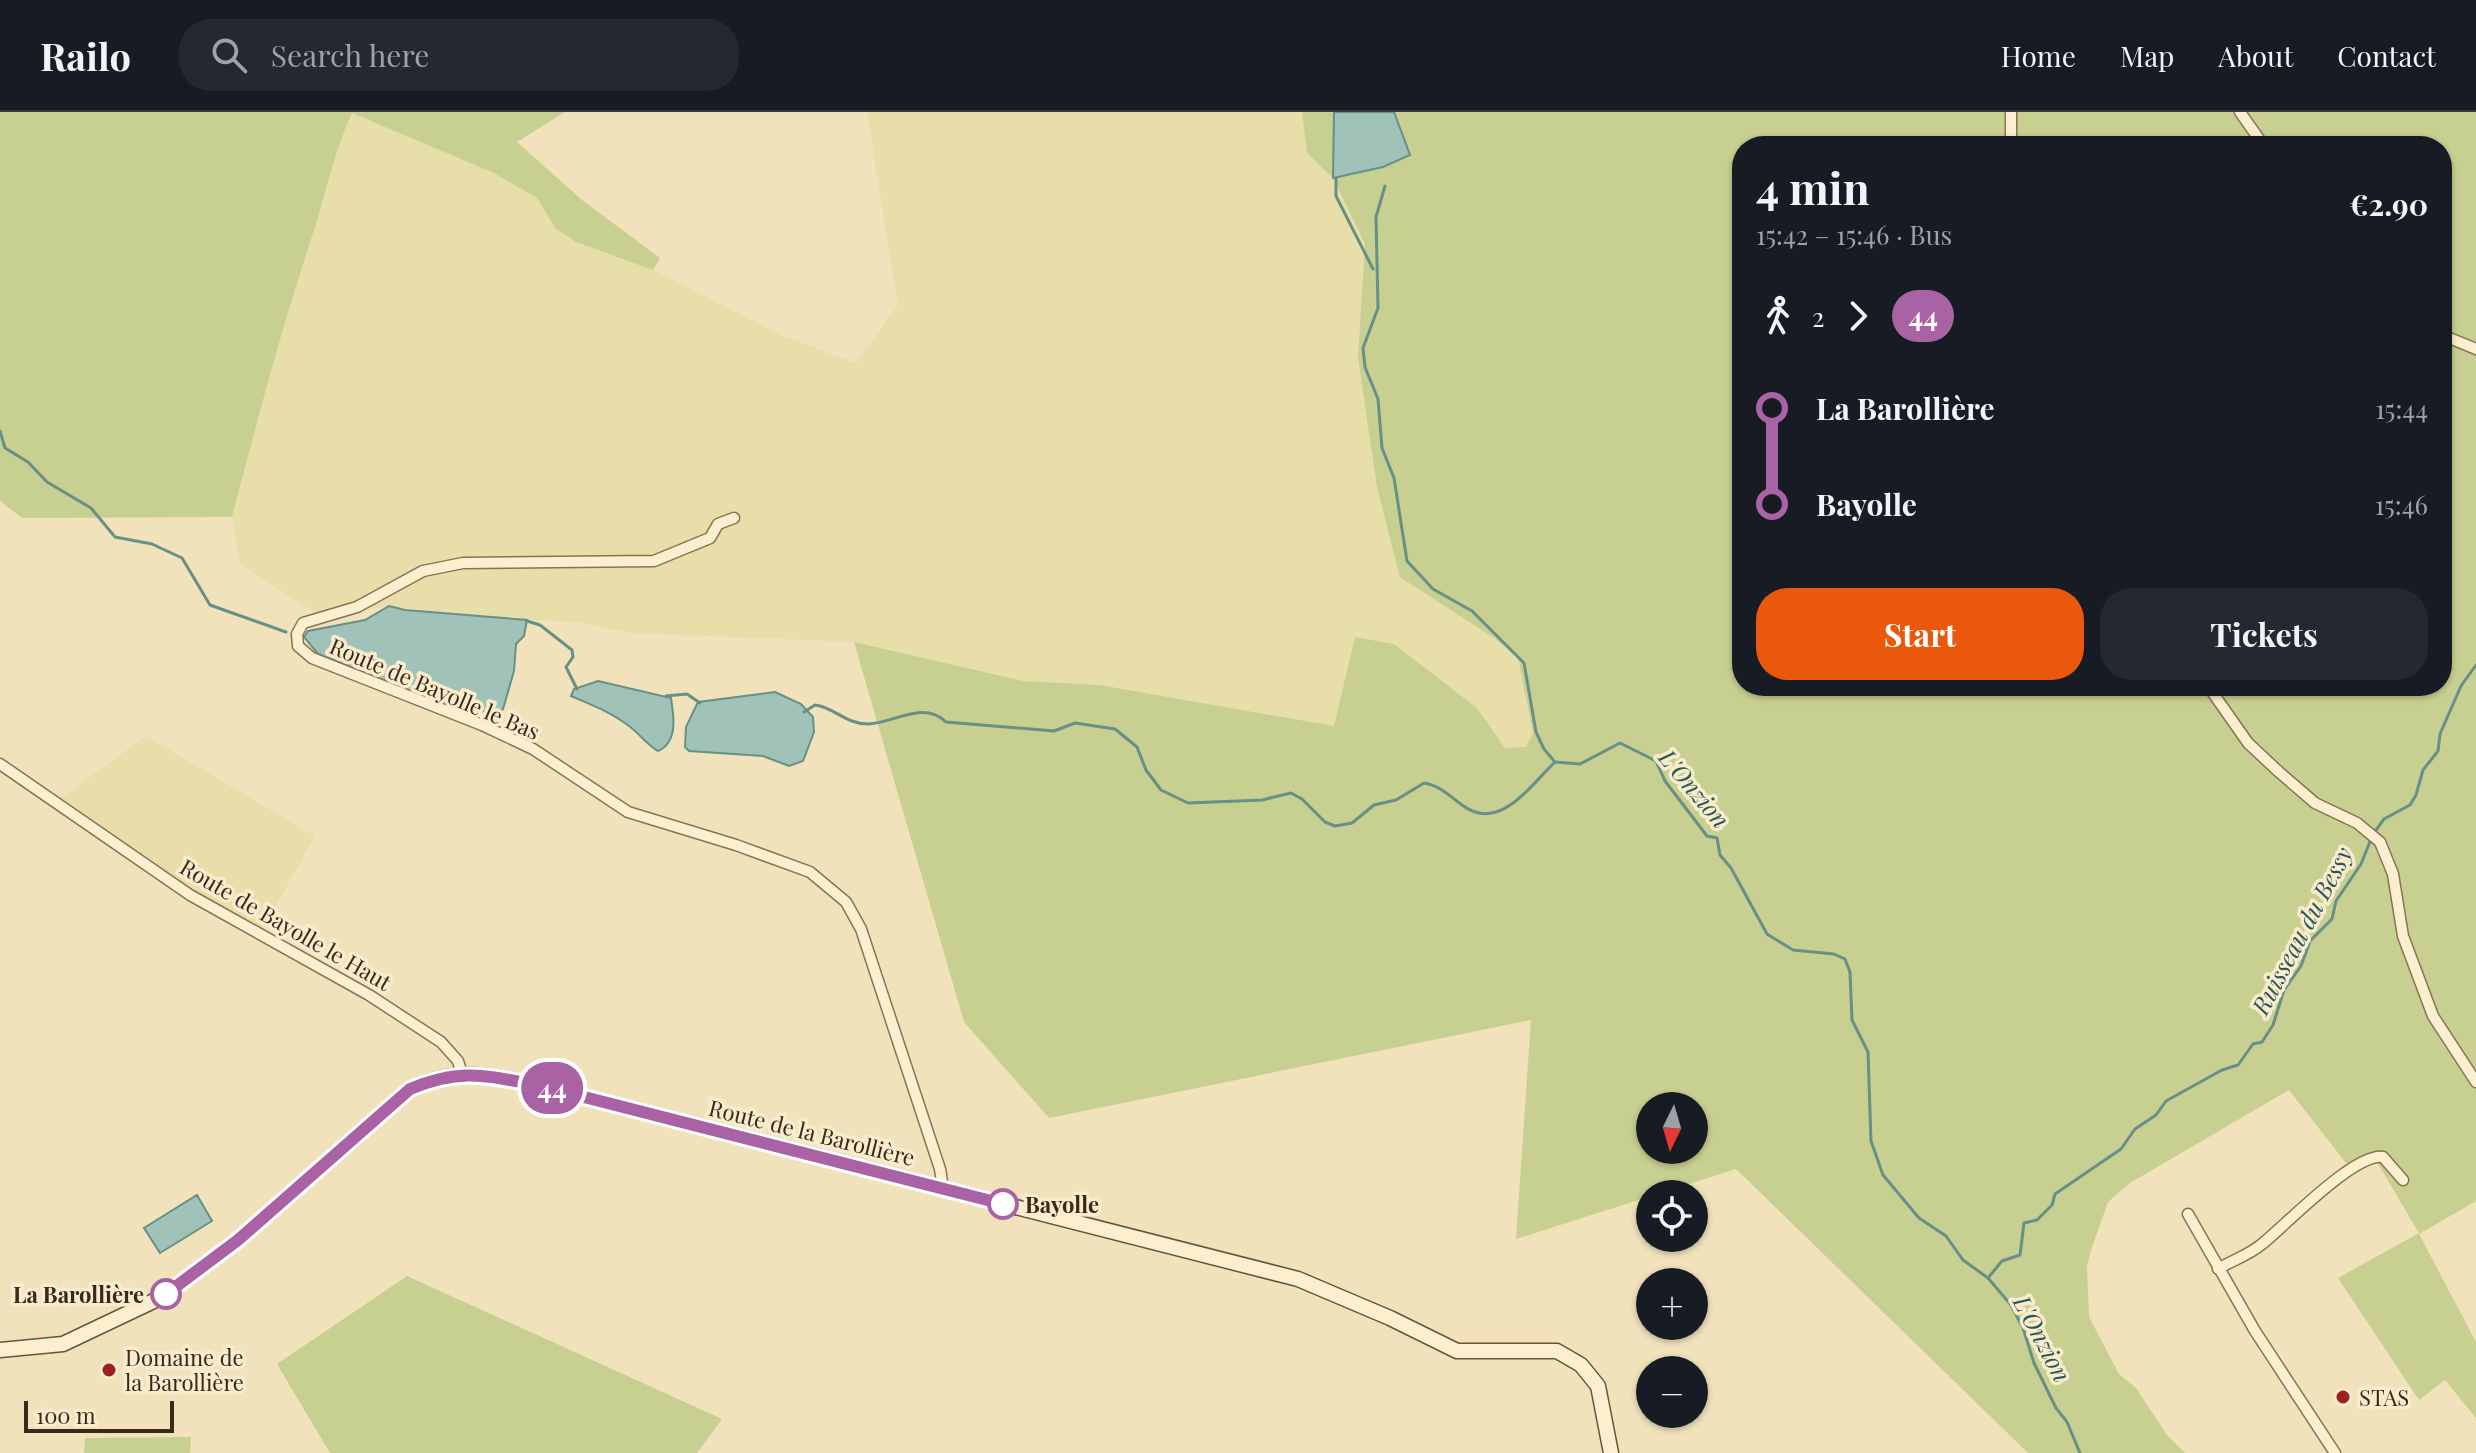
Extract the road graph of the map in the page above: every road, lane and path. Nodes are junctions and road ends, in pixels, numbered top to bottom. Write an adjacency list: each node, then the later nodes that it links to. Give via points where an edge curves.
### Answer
1 (2011, 112): 3 (street)
2 (2240, 112): 4 (street)
3 (2011, 136)
4 (2257, 136)
5 (2452, 339): 6 (street)
6 (2476, 349)
7 (734, 518): 13 (street, Route de Bayolle le Bas, via 718,524 710,538 654,561 463,563 423,571 357,607 303,623 298,646 312,658 533,749 628,812 810,872 846,902 861,929)
8 (2215, 696): 11 (street, via 2248,743 2279,772 2315,803 2357,823 2380,842 2393,874 2403,936 2433,1016)
9 (0, 764): 10 (street, Route de Bayolle le Haut, via 190,895 369,995 441,1042)
10 (462, 1074): 13 (main road, Route de la Barollière, via 541,1086); 16 (main road, Route de la Barollière, via 442,1075 410,1089 238,1240 159,1299 63,1344)
11 (2476, 1082)
12 (2403, 1180): 15 (street, via 2383,1157 2368,1159 2260,1246)
13 (943, 1188): 17 (main road, Route de la Barollière, via 1298,1279 1457,1351 1557,1351 1581,1365 1598,1386)
14 (2188, 1214): 15 (street)
15 (2218, 1269): 18 (street)
16 (0, 1350)
17 (1611, 1453)
18 (2335, 1453)

